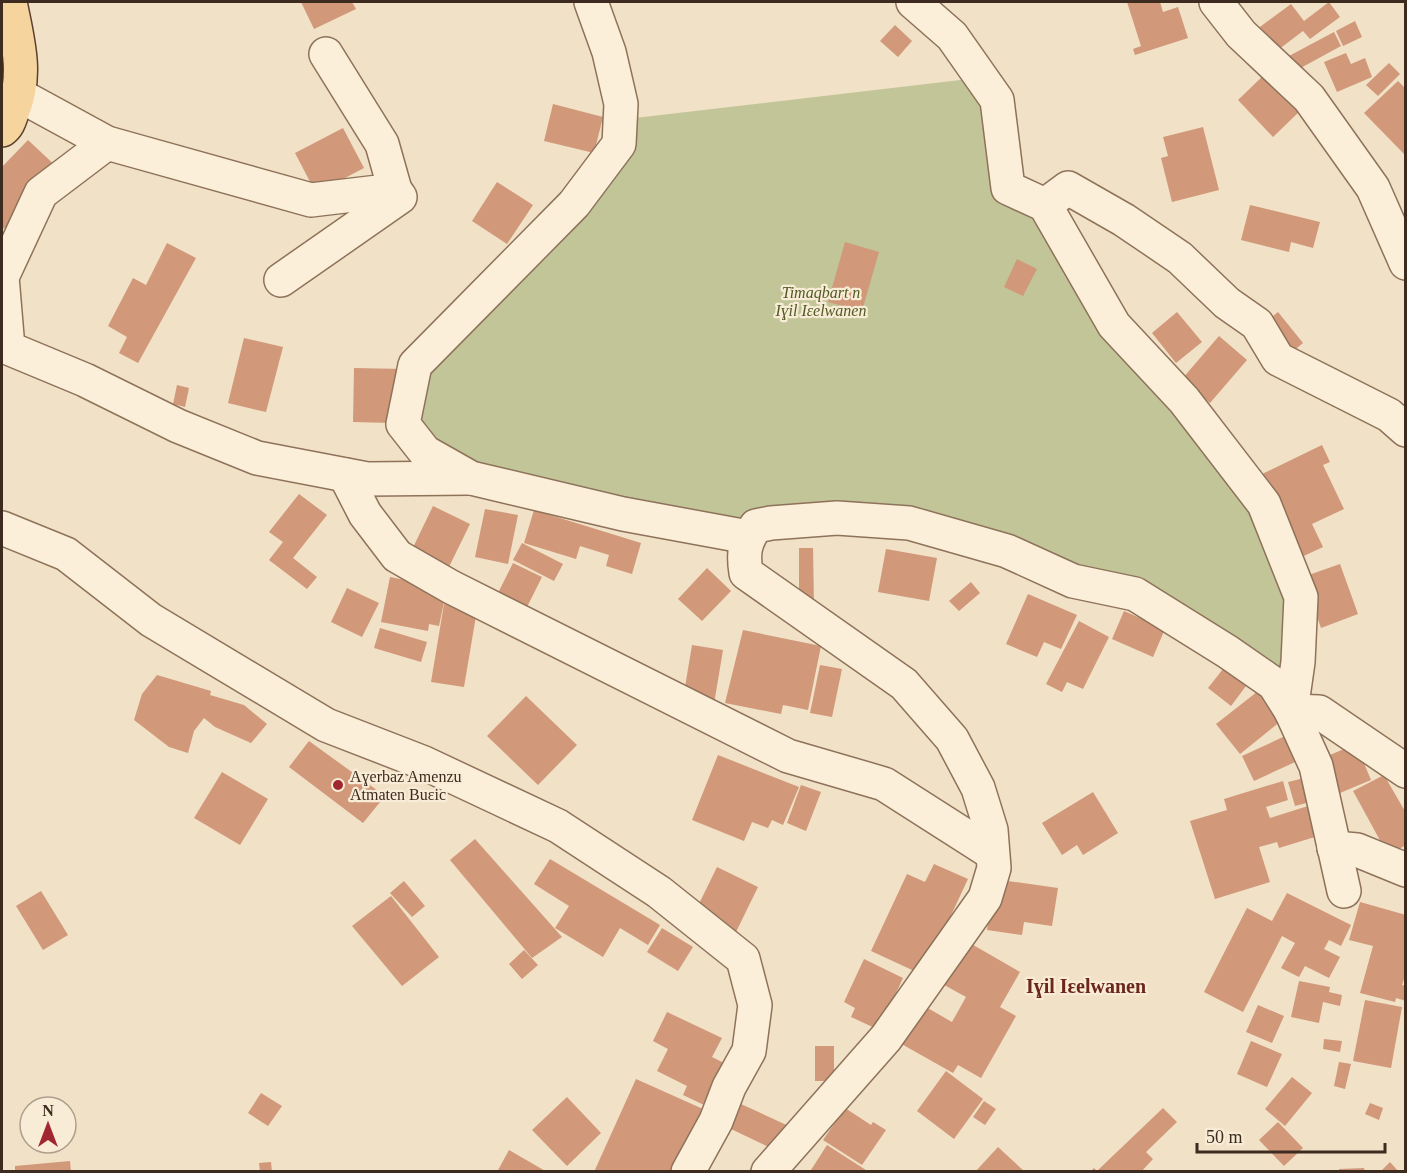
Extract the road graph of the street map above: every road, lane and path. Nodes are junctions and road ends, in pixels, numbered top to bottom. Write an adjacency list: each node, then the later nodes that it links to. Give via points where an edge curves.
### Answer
1 (10, 2): 6 (main road, via 22,62)
2 (591, 2): 15 (street, via 609,52 621,104 618,144 574,204 415,364 403,424 425,452)
3 (913, 2): 10 (street, via 952,36 997,100 1008,188)
4 (1216, 2): 11 (street, via 1241,34 1309,98 1373,188)
5 (326, 54): 9 (street, via 382,144)
6 (19, 95): 7 (main road); 8 (street)
7 (2, 130)
8 (107, 143): 9 (street, via 311,200); 14 (street, via 41,193 2,277 8,348 257,458)
9 (395, 189): 12 (street, via 399,197)
10 (1046, 205): 13 (street, via 1068,188 1124,220 1180,258 1227,303 1257,324 1278,359 1389,415); 18 (street, via 1114,325 1184,400 1264,504 1300,597)
11 (1406, 263)
12 (281, 280)
13 (1406, 430)
14 (345, 474): 15 (street, via 367,479); 21 (street, via 365,514 397,556 788,756 884,784)
15 (471, 478): 17 (street, via 623,514)
16 (2, 528): 24 (street, via 66,554 151,620 326,726 424,763 558,826 659,892 743,960 755,1005 748,1051)
17 (748, 537): 18 (street, via 756,526 837,518 909,523 1007,551 1073,581 1135,594 1274,684); 21 (street, via 743,553 746,573 904,684 952,739 978,788 991,830)
18 (1292, 711): 19 (street, via 1319,712); 20 (street, via 1316,766)
19 (1406, 771)
20 (1334, 848): 22 (street, via 1357,850); 23 (street)
21 (992, 853): 25 (street, via 994,868 979,907 886,1038)
22 (1406, 870)
23 (1344, 891)
24 (688, 1172)
25 (768, 1172)

